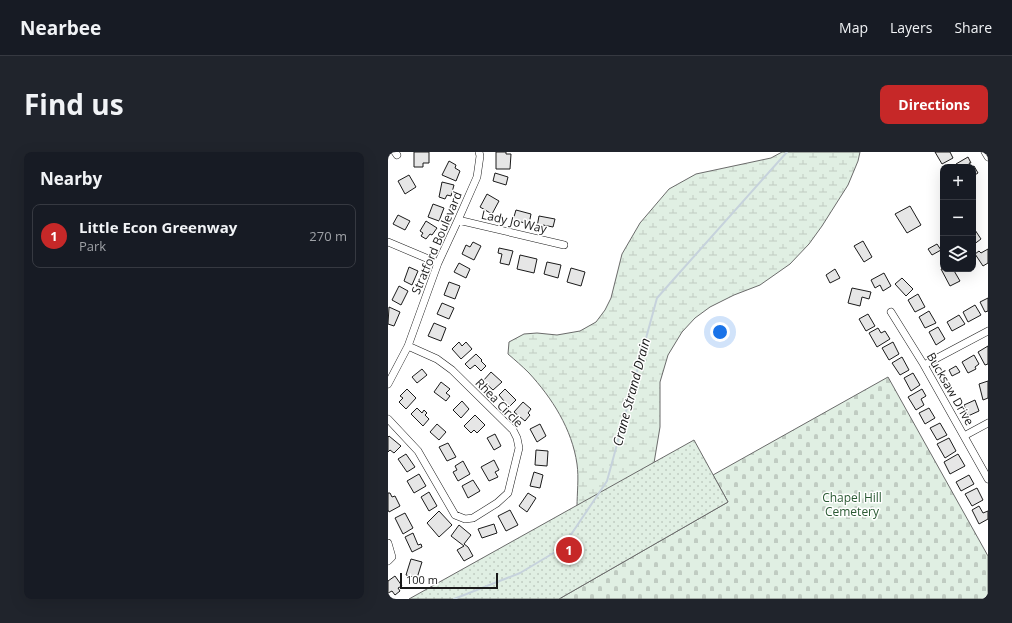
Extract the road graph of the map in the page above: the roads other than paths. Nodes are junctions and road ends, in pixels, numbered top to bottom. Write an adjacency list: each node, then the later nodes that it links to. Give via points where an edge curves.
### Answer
1 (479, 152): 4 (street, Stratford Boulevard, via 477,177)
2 (985, 152): 3 (street)
3 (988, 157)
4 (458, 220): 6 (street, Lady Jo Way); 7 (street, Stratford Boulevard)
5 (388, 242): 7 (street)
6 (564, 245)
7 (438, 263): 10 (street, Stratford Boulevard)
8 (891, 312): 11 (street, Bucksaw Drive)
9 (988, 331): 11 (street)
10 (408, 346): 12 (street, Stratford Boulevard); 13 (street, Rhea Circle, via 437,359 452,370 513,430 519,448 508,493 473,518 465,519 455,515 418,451)
11 (924, 365): 15 (street, Bucksaw Drive)
12 (388, 384)
13 (388, 419)
14 (988, 423): 15 (street)
15 (964, 436): 16 (street, Bucksaw Drive)
16 (988, 479)
17 (388, 543): 18 (street, via 392,557)
18 (388, 561)

